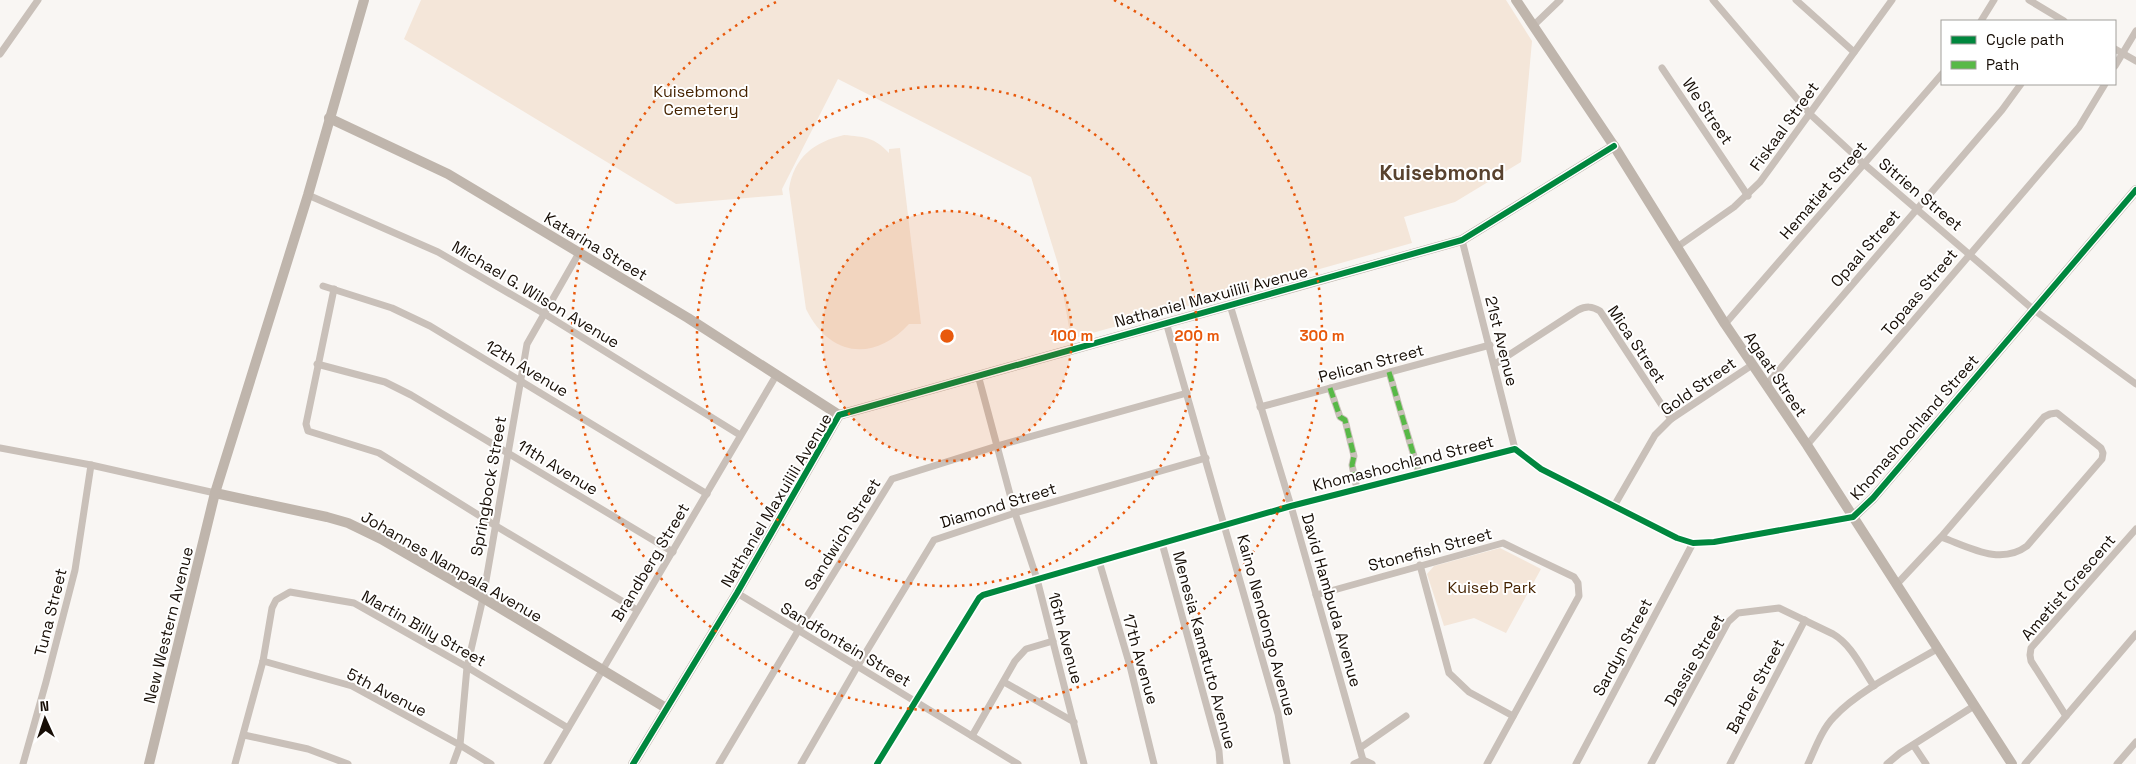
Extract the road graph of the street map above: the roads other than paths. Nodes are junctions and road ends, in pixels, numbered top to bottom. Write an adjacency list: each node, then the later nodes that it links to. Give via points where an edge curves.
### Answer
1 (38, 0): 17 (street)
2 (364, 0): 25 (street, New Western Avenue)
3 (1516, 0): 12 (street, Agaat Street)
4 (1560, 0): 12 (street)
5 (1713, 0): 24 (street, Sitrien Street)
6 (1796, 0): 15 (street)
7 (1891, 0): 15 (street, Fiskaal Street)
8 (1994, 0): 10 (street)
9 (2029, 0): 11 (street)
10 (1982, 20)
11 (2059, 20)
12 (1533, 26): 26 (street, Agaat Street)
13 (2136, 31): 16 (street)
14 (2116, 50): 16 (street)
15 (1854, 52): 24 (street, Fiskaal Street)
16 (2123, 53): 18 (street); 19 (street)
17 (0, 54)
18 (2136, 61)
19 (2116, 64)
20 (1662, 68): 30 (street, We Street)
21 (1941, 75): 27 (street, Hematiet Street)
22 (2020, 85): 31 (street, Opaal Street)
23 (2103, 85): 35 (street, Topaas Street, via 2079,127)
24 (1810, 115): 27 (street, Sitrien Street); 30 (street, Fiskaal Street)
25 (329, 118): 29 (street, New Western Avenue); 34 (street, Katarina Street, via 448,174)
26 (1614, 146): 32 (street, Nathaniel Maxuilili Avenue); 33 (street, Agaat Street)
27 (1864, 164): 31 (street, Sitrien Street); 42 (street, Hematiet Street)
28 (2136, 190): 39 (street, Khomashochland Street)
29 (308, 194): 40 (street, Michael G. Wilson Avenue, via 438,252); 68 (street, New Western Avenue)
30 (1748, 196): 33 (street, Fiskaal Street)
31 (1916, 210): 35 (street, Sitrien Street); 51 (street, Opaal Street)
32 (1462, 240): 38 (street, Nathaniel Maxuilili Avenue); 43 (street, 21st Avenue)
33 (1677, 247): 42 (street, Agaat Street)
34 (579, 253): 40 (street, Springbock Street); 48 (street, Katarina Street)
35 (1970, 254): 39 (street, Sitrien Street); 59 (street, Topaas Street)
36 (323, 286): 37 (street, 12th Avenue)
37 (334, 289): 44 (street); 50 (street, 12th Avenue, via 392,308 430,326)
38 (1230, 305): 41 (street, Nathaniel Maxuilili Avenue); 55 (street, David Hambuda Avenue)
39 (2034, 310): 52 (street, Sitrien Street); 73 (street, Khomashochland Street, via 1873,498)
40 (543, 313): 50 (street, Springbock Street, via 528,344); 58 (street, Michael G. Wilson Avenue)
41 (1166, 322): 49 (street, Nathaniel Maxuilili Avenue); 54 (street, Kaino Nendongo Avenue)
42 (1724, 324): 46 (street, Agaat Street)
43 (1490, 345): 45 (street, 21st Avenue); 47 (street, Pelican Street)
44 (317, 364): 63 (street, 11th Avenue, via 385,382); 75 (street, via 306,424 308,431 379,454)
45 (1495, 364): 57 (street, Mica Street, via 1578,310 1588,306 1595,308); 62 (street, 21st Avenue)
46 (1752, 365): 51 (street, Agaat Street); 57 (street, Gold Street)
47 (1389, 372): 53 (street, Pelican Street); 66 (street)
48 (777, 374): 56 (street, Katarina Street); 58 (street, Brandberg Street)
49 (978, 375): 56 (street, Nathaniel Maxuilili Avenue); 60 (street, 16th Avenue)
50 (521, 381): 63 (street, Springbock Street); 69 (street, 12th Avenue)
51 (1766, 384): 59 (street, Agaat Street)
52 (2136, 384)
53 (1330, 388): 55 (street, Pelican Street); 67 (street, via 1344,420 1354,456 1352,464)
54 (1187, 393): 60 (street, Sandwich Street); 64 (street, Kaino Nendongo Avenue)
55 (1260, 407): 70 (street, David Hambuda Avenue)
56 (839, 415): 85 (street, Nathaniel Maxuilili Avenue)
57 (1670, 420): 71 (street, Gold Street, via 1655,435)
58 (740, 435): 69 (street, Brandberg Street)
59 (1807, 445): 73 (street, Agaat Street)
60 (997, 446): 72 (street, 16th Avenue); 90 (street, Sandwich Street, via 892,479)
61 (0, 448): 65 (street, Johannes Nampala Avenue)
62 (1515, 449): 66 (street, Khomashochland Street); 71 (street, Khomashochland Street, via 1541,470)
63 (507, 453): 75 (street, Springbock Street); 80 (street, 11th Avenue)
64 (1206, 458): 72 (street, Diamond Street); 74 (street, Kaino Nendongo Avenue)
65 (92, 464): 68 (street, Johannes Nampala Avenue); 115 (street, Tuna Street, via 75,570)
66 (1419, 473): 67 (street, Khomashochland Street)
67 (1357, 489): 70 (street, Khomashochland Street)
68 (215, 493): 87 (street, Johannes Nampala Avenue, via 348,523); 116 (street, New Western Avenue)
69 (707, 494): 80 (street, Brandberg Street)
70 (1290, 506): 74 (street, Khomashochland Street); 86 (street, David Hambuda Avenue)
71 (1614, 506): 79 (street, Khomashochland Street)
72 (1015, 513): 83 (street, 16th Avenue); 95 (street, Diamond Street, via 934,540)
73 (1853, 517): 79 (street, Khomashochland Street); 84 (street, Agaat Street)
74 (1226, 525): 78 (street, Khomashochland Street); 130 (street, Kaino Nendongo Avenue, via 1278,714)
75 (496, 526): 87 (street, Springbock Street); 88 (street)
76 (2136, 530): 105 (street, Ametist Crescent, via 2032,648 2031,661)
77 (1941, 537): 77 (street, via 2044,417 2057,413 2101,448 2102,459 2027,546 2014,554 1996,556); 84 (street)
78 (1162, 543): 81 (street, Khomashochland Street); 129 (street, Menesia Kamatuto Avenue, via 1219,750)
79 (1693, 543): 134 (street, Sardyn Street)
80 (673, 552): 88 (street, Brandberg Street)
81 (1099, 561): 83 (street, Khomashochland Street); 128 (street, 17th Avenue)
82 (1420, 565): 86 (street, Stonefish Street); 104 (street, via 1448,674 1469,692); 104 (street, Stonefish Street, via 1503,543 1567,573 1578,583 1579,596)
83 (1037, 579): 92 (street, 16th Avenue); 100 (street, Khomashochland Street, via 978,598)
84 (1896, 585): 93 (street, Agaat Street)
85 (737, 593): 90 (street, Sandfontein Street); 102 (street, Nathaniel Maxuilili Avenue)
86 (1316, 595): 113 (street, David Hambuda Avenue)
87 (482, 598): 96 (street, Springbock Street); 97 (street, Johannes Nampala Avenue)
88 (637, 610): 97 (street, Brandberg Street)
89 (1805, 620): 99 (street, Dassie Street, via 1842,639); 135 (street, Dassie Street, via 1779,608 1738,613 1732,618); 136 (street, Barber Street)
90 (798, 631): 95 (street, Sandfontein Street); 123 (street, Sandwich Street)
91 (2136, 634): 105 (street)
92 (1053, 641): 98 (street, via 1026,649 1014,660); 106 (street, 16th Avenue)
93 (1937, 649): 99 (street); 101 (street, Agaat Street)
94 (264, 661): 96 (street, Martin Billy Street, via 272,608 276,600 290,592 354,603); 108 (street, Martin Billy Street); 111 (street, 5th Avenue, via 352,686)
95 (857, 666): 100 (street, Sandfontein Street); 124 (street, Diamond Street)
96 (467, 667): 107 (street, Martin Billy Street); 111 (street, Springbock Street)
97 (603, 670): 102 (street, Johannes Nampala Avenue); 107 (street, Brandberg Street)
98 (1004, 682): 106 (street); 109 (street)
99 (1874, 686): 137 (street, via 1833,718)
100 (914, 701): 109 (street, Sandfontein Street); 125 (street, Khomashochland Street)
101 (1974, 706): 112 (street); 140 (street, Agaat Street)
102 (666, 708): 122 (street, Nathaniel Maxuilili Avenue)
103 (1406, 716): 113 (street)
104 (1513, 716): 133 (street, Stonefish Street)
105 (2066, 716): 141 (street)
106 (1074, 722): 127 (street, 16th Avenue)
107 (568, 728): 121 (street, Brandberg Street)
108 (244, 735): 117 (street, Martin Billy Street); 118 (street, via 308,749)
109 (972, 736): 126 (street, Sandfontein Street)
110 (2136, 742): 142 (street)
111 (460, 745): 119 (street, Springbock Street); 120 (street, 5th Avenue)
112 (1914, 746): 138 (street); 139 (street)
113 (1360, 748): 114 (street, David Hambuda Avenue)
114 (1363, 760): 131 (street); 132 (street)
115 (23, 764)
116 (149, 764)
117 (235, 764)
118 (348, 764)
119 (453, 764)
120 (491, 764)
121 (547, 764)
122 (633, 764)
123 (719, 764)
124 (801, 764)
125 (877, 764)
126 (1018, 764)
127 (1084, 764)
128 (1154, 764)
129 (1220, 764)
130 (1287, 764)
131 (1354, 764)
132 (1372, 764)
133 (1487, 764)
134 (1576, 764)
135 (1651, 764)
136 (1730, 764)
137 (1808, 764)
138 (1887, 764)
139 (1926, 764)
140 (2012, 764)
141 (2025, 764)
142 (2117, 764)

